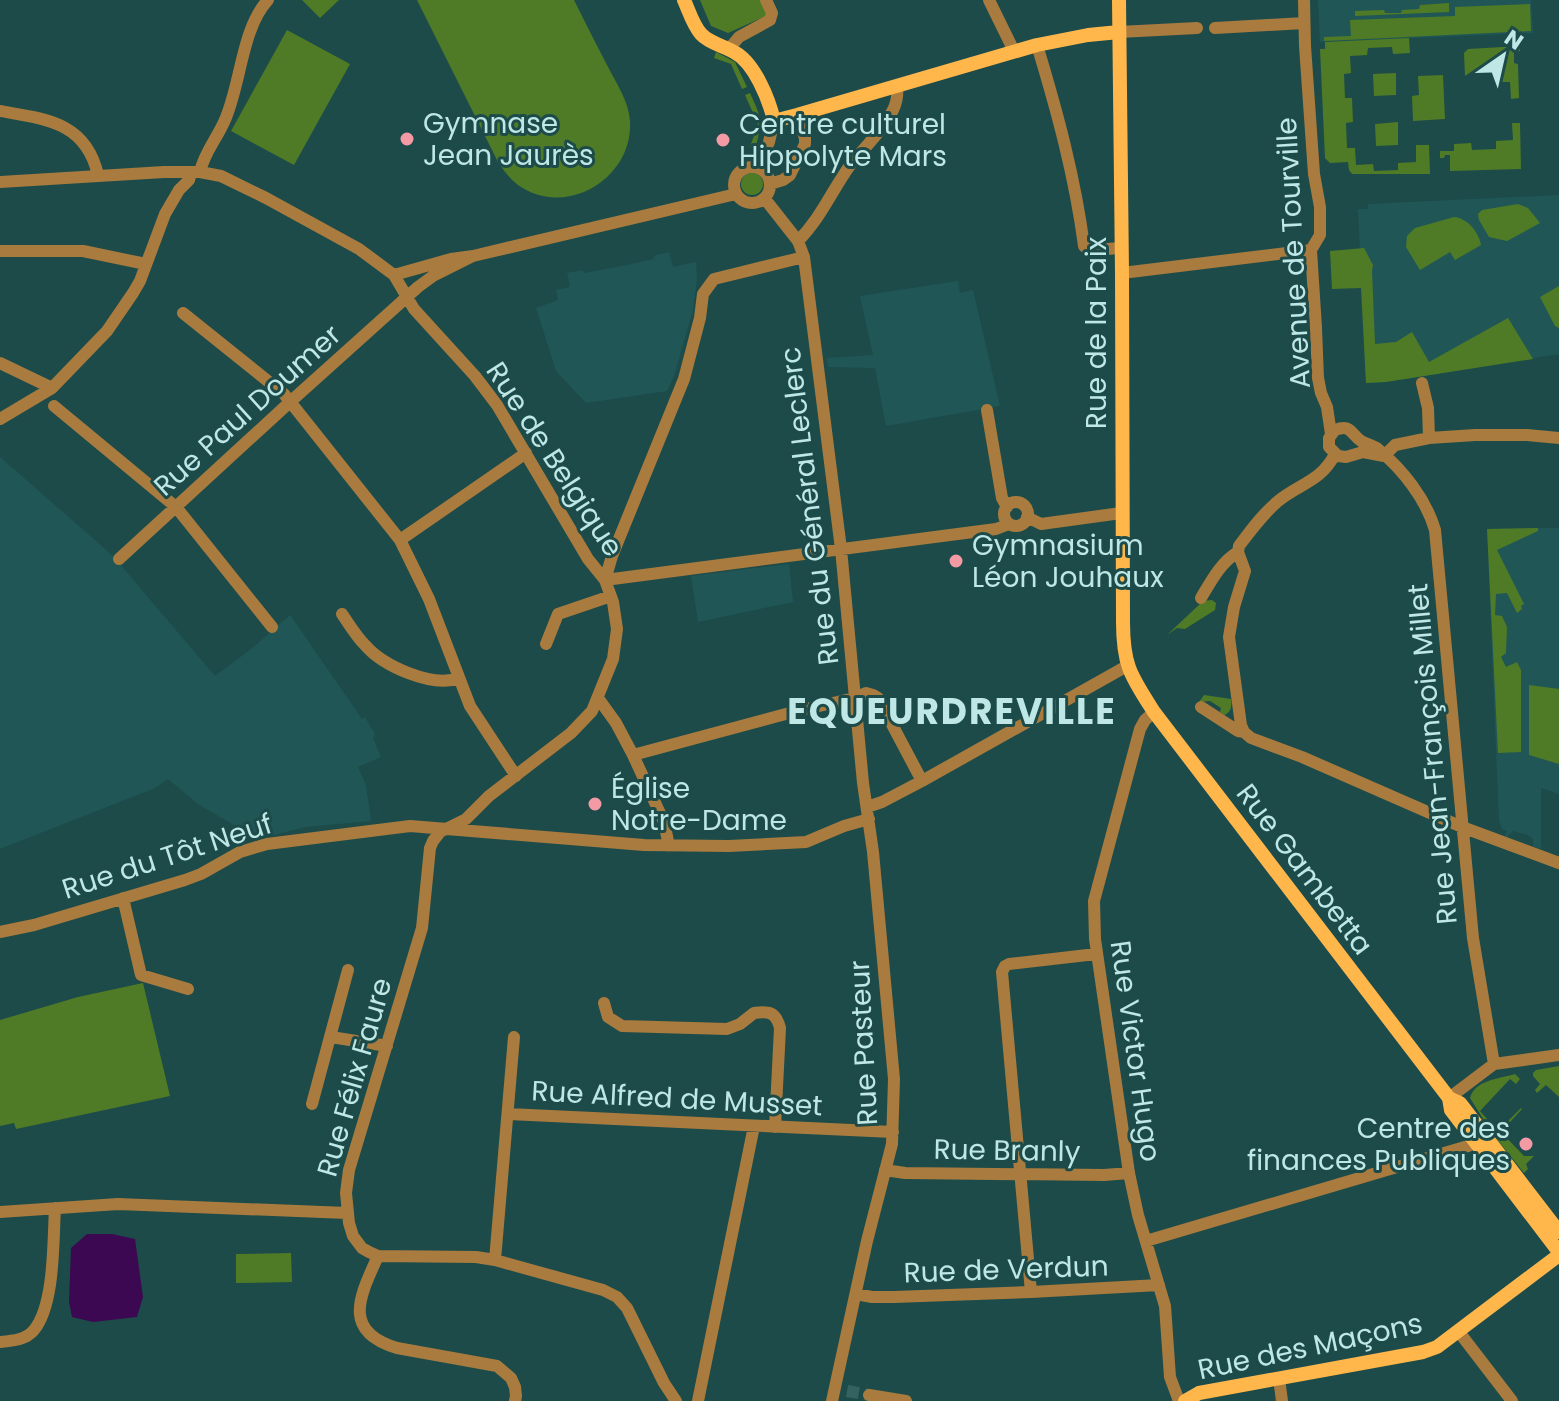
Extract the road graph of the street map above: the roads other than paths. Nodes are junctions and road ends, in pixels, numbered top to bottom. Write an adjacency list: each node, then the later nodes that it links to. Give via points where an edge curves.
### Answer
1 (268, 0): 19 (street, via 256,16 225,120)
2 (684, 0): 12 (main road, via 701,33)
3 (766, 0): 12 (street, via 772,17 768,23 739,37)
4 (989, 0): 13 (street)
5 (1119, 0): 10 (main road, Rue de la Paix)
6 (1304, 0): 7 (street, Avenue de Tourville)
7 (1304, 23): 9 (street); 27 (street, Avenue de Tourville, via 1320,207 1320,235)
8 (1197, 28): 10 (street)
9 (1215, 28)
10 (1119, 32): 11 (main road); 26 (main road, Rue de la Paix)
11 (1037, 45): 13 (main road); 26 (street, via 1068,155 1084,246)
12 (729, 49): 17 (main road, via 750,65)
13 (1014, 51): 14 (main road)
14 (897, 86): 16 (main road); 25 (street, via 886,121)
15 (0, 111): 20 (street, via 51,120 69,130 94,157)
16 (797, 115): 17 (main road); 22 (street, via 805,144 790,175)
17 (774, 121): 18 (street)
18 (758, 168): 22 (street); 23 (street, via 746,168 736,176)
19 (195, 172): 20 (street); 31 (street, via 165,214); 33 (street, via 231,180 266,198)
20 (98, 175): 21 (street)
21 (0, 182)
22 (770, 184): 24 (street)
23 (736, 194): 24 (street, via 749,204); 29 (street)
24 (765, 199): 25 (street, Rue du Général Leclerc)
25 (798, 241): 30 (street, Rue du Général Leclerc)
26 (1122, 248): 32 (main road, Rue de la Paix)
27 (1311, 250): 32 (street); 41 (street, Avenue de Tourville, via 1318,378)
28 (0, 251): 31 (street, via 83,251)
29 (473, 256): 33 (street); 34 (street, Rue Paul Doumer, via 433,276)
30 (804, 257): 59 (street, Rue du Général Leclerc); 62 (street, via 714,279 703,294 684,379)
31 (146, 264): 38 (street, via 107,331)
32 (1122, 273): 55 (main road, Rue de la Paix)
33 (394, 275): 34 (street, Rue de Belgique)
34 (408, 298): 39 (street, Rue Paul Doumer); 49 (street, Rue de Belgique, via 475,376)
35 (183, 313): 39 (street)
36 (0, 363): 38 (street)
37 (1422, 383): 47 (street)
38 (52, 388): 43 (street)
39 (290, 402): 53 (street, Rue Paul Doumer); 58 (street)
40 (54, 406): 53 (street)
41 (1327, 407): 44 (street, Avenue de Tourville); 45 (street, Avenue de Tourville)
42 (987, 410): 54 (street)
43 (0, 419)
44 (1345, 428): 45 (street); 46 (street)
45 (1331, 434): 50 (street, via 1328,443)
46 (1357, 438): 51 (street); 52 (street, Rue Jean-François Millet)
47 (1429, 438): 48 (street); 52 (street, via 1400,443)
48 (1559, 438)
49 (526, 453): 58 (street); 62 (street, Rue de Belgique)
50 (1335, 454): 51 (street); 60 (street, via 1324,472 1266,512)
51 (1350, 455): 52 (street)
52 (1384, 456): 79 (street, Rue Jean-François Millet, via 1423,501 1435,530)
53 (176, 507): 61 (street, Rue Paul Doumer); 66 (street)
54 (1007, 507): 56 (street, via 1021,504); 57 (street)
55 (1121, 513): 56 (street, via 1041,524); 68 (main road, Rue de la Paix)
56 (1027, 517): 57 (street, via 1020,526)
57 (1009, 524): 59 (street)
58 (400, 540): 69 (street)
59 (841, 549): 62 (street); 71 (street, Rue du Général Leclerc)
60 (1238, 552): 64 (street); 74 (street, via 1245,571 1229,637)
61 (119, 559)
62 (605, 580): 63 (street, Rue de Belgique)
63 (611, 596): 67 (street, Rue de Belgique, via 558,614); 70 (street, Rue de Belgique, via 616,646)
64 (1201, 598)
65 (342, 614): 69 (street, via 381,659 430,679)
66 (272, 627)
67 (546, 644)
68 (1127, 666): 73 (main road, Rue Gambetta); 77 (street, Rue du Tôt Neuf)
69 (459, 678): 76 (street, via 470,706)
70 (598, 698): 75 (street); 76 (street, Rue de Belgique, via 582,723)
71 (855, 698): 75 (street); 77 (street, via 866,693 878,698); 78 (street, Rue du Général Leclerc)
72 (1201, 707): 74 (street)
73 (1154, 712): 85 (street, Rue Victor Hugo, via 1140,729 1094,901); 94 (main road, Rue Gambetta)
74 (1244, 732): 79 (street)
75 (633, 755): 81 (street, via 664,822)
76 (516, 776): 80 (street, Rue de Belgique, via 466,819)
77 (922, 781): 78 (street, Rue du Tôt Neuf)
78 (868, 813): 81 (street, Rue du Tôt Neuf, via 806,842); 99 (street, Rue Pasteur, via 894,1079)
79 (1462, 827): 82 (street); 93 (street, Rue Jean-François Millet)
80 (446, 828): 81 (street, Rue du Tôt Neuf); 83 (street, Rue du Tôt Neuf, via 410,826 267,844 185,880); 91 (street, Rue Félix Faure, via 430,848 422,928)
81 (669, 846)
82 (1559, 863)
83 (123, 898): 84 (street, Rue du Tôt Neuf); 87 (street, via 141,975)
84 (0, 932)
85 (1096, 954): 102 (street, Rue Victor Hugo); 103 (street, via 1009,964 1002,972)
86 (348, 970): 89 (street)
87 (188, 989)
88 (604, 1003): 98 (street, via 608,1017 622,1026 727,1029 754,1013 771,1014 780,1028)
89 (331, 1037): 91 (street); 95 (street)
90 (514, 1037): 96 (street)
91 (387, 1046): 106 (street, Rue Félix Faure, via 349,1170)
92 (1559, 1055): 93 (street)
93 (1494, 1064): 94 (street)
94 (1449, 1098): 100 (main road, via 1451,1110); 107 (main road, via 1460,1103)
95 (312, 1104)
96 (508, 1114): 97 (street, Rue Alfred de Musset); 111 (street)
97 (754, 1126): 98 (street, Rue Alfred de Musset); 122 (street)
98 (775, 1127): 99 (street, Rue Alfred de Musset)
99 (893, 1132): 101 (street, Rue Pasteur)
100 (1475, 1141): 108 (street); 109 (main road)
101 (885, 1170): 103 (street, Rue Branly); 114 (street, Rue Pasteur)
102 (1129, 1173): 103 (street, Rue Branly); 108 (street, Rue Victor Hugo)
103 (1021, 1174): 113 (street)
104 (55, 1208): 105 (street); 106 (street, via 118,1204); 116 (street, via 47,1304 35,1330)
105 (0, 1212)
106 (347, 1213): 110 (street, Rue Félix Faure, via 353,1236)
107 (1559, 1232)
108 (1146, 1241): 112 (street, Rue Victor Hugo)
109 (1559, 1254): 115 (main road, Rue des Maçons)
110 (378, 1256): 111 (street); 120 (street, via 359,1311 373,1337 397,1348 497,1366 511,1378)
111 (495, 1260): 121 (street, via 617,1297)
112 (1159, 1285): 113 (street, Rue de Verdun); 124 (street, Rue Victor Hugo, via 1170,1377)
113 (1031, 1292): 114 (street, Rue de Verdun)
114 (856, 1294): 118 (street, Rue Pasteur)
115 (1459, 1332): 117 (main road, Rue des Maçons, via 1423,1352); 127 (street)
116 (0, 1342)
117 (1279, 1378): 125 (main road, Rue des Maçons, via 1199,1393); 126 (street)
118 (838, 1394)
119 (869, 1395): 123 (street)
120 (515, 1401)
121 (676, 1401)
122 (698, 1401)
123 (906, 1401)
124 (1179, 1401)
125 (1185, 1401)
126 (1282, 1401)
127 (1512, 1401)

